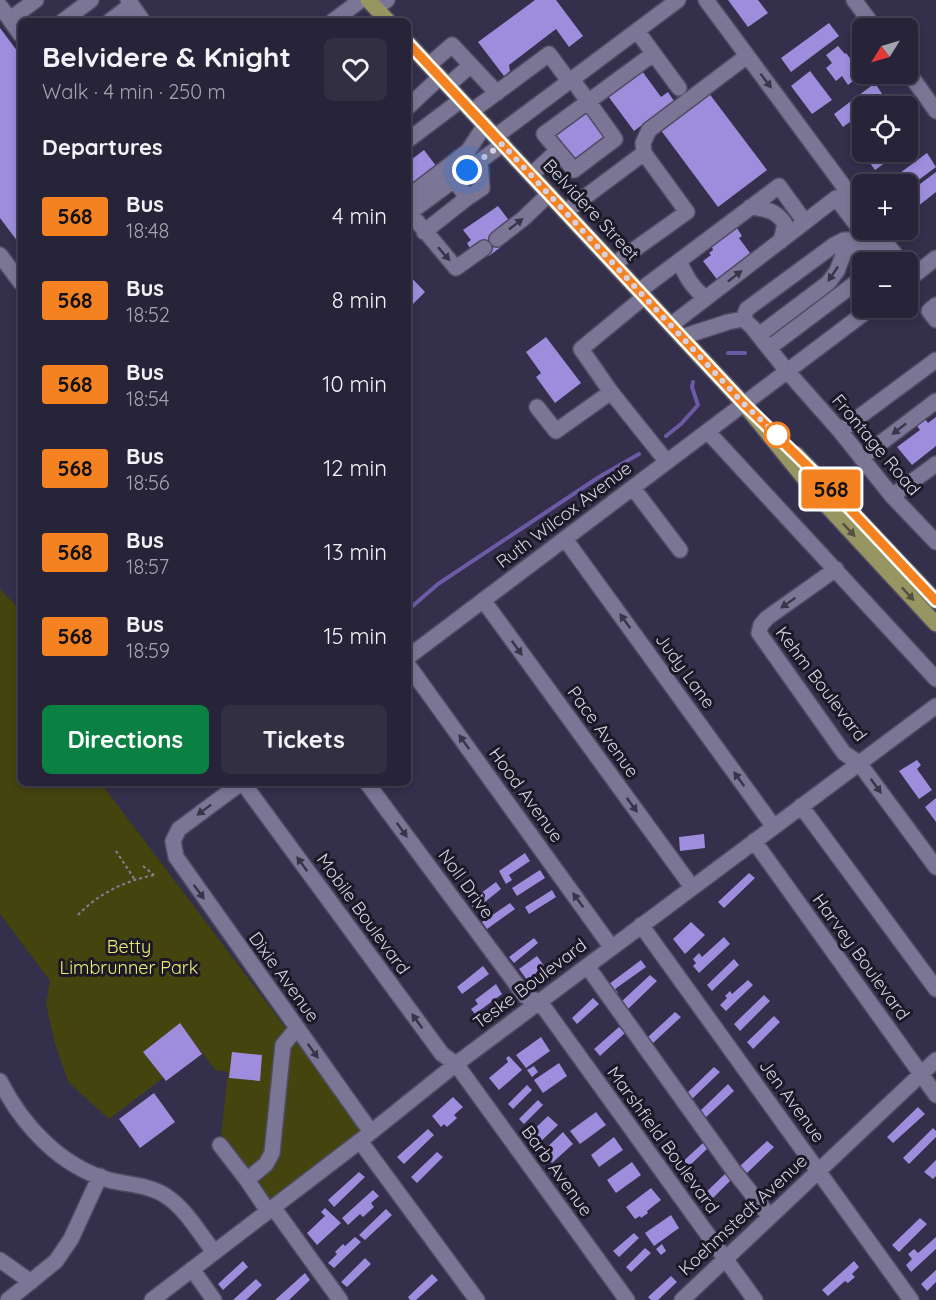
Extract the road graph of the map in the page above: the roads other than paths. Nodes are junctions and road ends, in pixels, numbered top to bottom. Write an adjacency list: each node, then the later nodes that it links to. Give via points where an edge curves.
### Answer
1 (36, 0): 16 (street)
2 (91, 0): 10 (street)
3 (361, 0): 13 (street)
4 (678, 0): 18 (street)
5 (706, 0): 21 (street)
6 (854, 0): 15 (street)
7 (129, 2): 11 (street); 12 (street)
8 (377, 3): 14 (main road)
9 (0, 6): 16 (street)
10 (67, 18)
11 (113, 18)
12 (141, 18)
13 (337, 18)
14 (386, 18)
15 (868, 18)
16 (10, 19): 17 (street)
17 (18, 31)
18 (637, 31): 20 (street); 24 (street)
19 (411, 46): 22 (main road, Belvidere Street)
20 (653, 54): 27 (street); 30 (street)
21 (747, 56): 37 (street, via 649,130 643,143); 44 (street, one-way to 44)
22 (429, 65): 23 (street, via 452,45); 25 (main road, Belvidere Street)
23 (471, 65): 25 (street); 28 (street)
24 (570, 80): 28 (street, via 549,54); 30 (street); 34 (street)
25 (444, 81): 29 (main road, Belvidere Street); 31 (street)
26 (917, 84): 33 (street)
27 (679, 88)
28 (497, 93): 32 (street)
29 (461, 100): 32 (main road, Belvidere Street); 35 (street)
30 (588, 102): 36 (street, via 544,134); 36 (street, via 615,139 574,170)
31 (411, 105)
32 (472, 111): 34 (main road, Belvidere Street)
33 (936, 111)
34 (494, 135): 38 (street); 39 (main road, Belvidere Street); 41 (street)
35 (411, 138)
36 (557, 151): 39 (street)
37 (644, 153): 46 (street); 60 (street, via 687,212)
38 (480, 161): 40 (street); 43 (street, via 482,188)
39 (531, 174): 42 (main road, Belvidere Street)
40 (455, 180): 43 (street); 47 (street)
41 (411, 194)
42 (549, 194): 46 (main road, Belvidere Street); 50 (street, one-way to 42, via 456,268 524,218)
43 (467, 198): 50 (street)
44 (852, 198)
45 (753, 208): 49 (street, via 779,186); 52 (street, via 772,210 785,224); 58 (street)
46 (565, 212): 60 (main road, Belvidere Street)
47 (411, 213)
48 (411, 216): 50 (street)
49 (805, 222): 52 (street); 55 (street, via 836,198)
50 (424, 232)
51 (884, 240): 56 (street)
52 (781, 241): 66 (street, one-way to 52)
53 (857, 247): 54 (street); 69 (street, via 850,240 834,245 747,309); 72 (street, one-way to 72, via 845,250 828,283)
54 (860, 252)
55 (877, 252)
56 (893, 252)
57 (0, 255): 63 (street)
58 (679, 261): 65 (street); 66 (street, via 688,281)
59 (931, 262): 61 (street); 62 (street)
60 (614, 264): 65 (main road, Belvidere Street)
61 (918, 270)
62 (936, 278)
63 (18, 279)
64 (852, 286): 74 (street)
65 (642, 294): 71 (main road, Belvidere Street); 77 (street, via 581,350)
66 (706, 298): 71 (street)
67 (936, 305): 70 (street, via 929,310)
68 (858, 318): 76 (street, Ruth Wilcox Avenue)
69 (743, 319): 72 (street, Frontage Road); 73 (street)
70 (936, 320)
71 (671, 325): 73 (main road, Belvidere Street)
72 (759, 335): 74 (street, Frontage Road)
73 (682, 337): 79 (main road, Belvidere Street)
74 (769, 348): 76 (street, Frontage Road)
75 (933, 369): 81 (street)
76 (787, 371): 79 (street, Ruth Wilcox Avenue); 81 (street, Frontage Road)
77 (611, 392): 80 (street, via 556,431); 84 (street)
78 (936, 400): 83 (street, one-way to 83)
79 (744, 404): 82 (street, Ruth Wilcox Avenue); 93 (main road); 94 (main road, one-way to 94, via 825,504)
80 (537, 407)
81 (840, 431): 83 (street, Frontage Road)
82 (708, 432): 84 (street, Ruth Wilcox Avenue); 91 (street)
83 (861, 458): 87 (street, Frontage Road)
84 (667, 462): 86 (street, Ruth Wilcox Avenue)
85 (936, 464): 87 (street)
86 (633, 488): 88 (street, Ruth Wilcox Avenue); 90 (street)
87 (892, 496): 89 (street, Frontage Road)
88 (565, 539): 92 (street, Ruth Wilcox Avenue); 104 (street, Judy Lane, one-way to 88)
89 (936, 542)
90 (680, 550)
91 (836, 569): 97 (street); 99 (street, Kehm Boulevard, one-way to 99, via 767,618 759,633 844,753)
92 (483, 600): 95 (street, Ruth Wilcox Avenue); 107 (street, Pace Avenue, one-way to 107)
93 (936, 601)
94 (936, 624)
95 (411, 655)
96 (411, 669): 109 (street, Hood Avenue, one-way to 96)
97 (936, 679)
98 (936, 706): 99 (street, Teske Boulevard)
99 (859, 763): 103 (street, Teske Boulevard); 106 (street, Kehm Boulevard, one-way to 106)
100 (238, 786): 113 (street, Dixie Avenue, one-way to 113, via 179,829 173,841 176,857)
101 (244, 786): 115 (street, Mobile Boulevard, one-way to 101, via 442,1054)
102 (369, 786): 112 (street, Noll Drive, one-way to 112, via 525,996)
103 (801, 806): 104 (street, Teske Boulevard); 111 (street)
104 (774, 827): 105 (street, Teske Boulevard)
105 (754, 841): 107 (street, Teske Boulevard); 116 (street, Harvey Boulevard)
106 (936, 867)
107 (692, 887): 108 (street, Teske Boulevard)
108 (641, 925): 109 (street, Teske Boulevard); 121 (street, Jen Avenue)
109 (612, 948): 110 (street, Teske Boulevard)
110 (587, 966): 112 (street, Teske Boulevard); 125 (street)
111 (936, 989)
112 (540, 1002): 115 (street, Teske Boulevard); 127 (street, Marshfield Boulevard)
113 (297, 1028): 119 (street, Dixie Avenue, one-way to 119); 123 (street, via 283,1045 272,1153 266,1164)
114 (936, 1060): 116 (street, Koehmstedt Avenue)
115 (456, 1064): 119 (street, Teske Boulevard); 136 (street, Barb Avenue)
116 (921, 1074): 118 (street, Harvey Boulevard); 121 (street, Koehmstedt Avenue)
117 (0, 1081): 122 (street, via 23,1120 44,1143)
118 (936, 1095)
119 (366, 1136): 124 (street, Teske Boulevard); 135 (street, Dixie Avenue)
120 (220, 1145): 123 (street)
121 (818, 1171): 125 (street, Koehmstedt Avenue); 139 (street, Jen Avenue)
122 (100, 1176): 126 (street, via 169,1197); 130 (street, via 71,1239 56,1261)
123 (247, 1180): 124 (street)
124 (271, 1209): 126 (street, Teske Boulevard); 134 (street)
125 (770, 1217): 127 (street, Koehmstedt Avenue)
126 (214, 1252): 129 (street, Teske Boulevard)
127 (725, 1259): 137 (street, Koehmstedt Avenue); 138 (street, Marshfield Boulevard)
128 (0, 1260): 130 (street)
129 (192, 1269): 132 (street, Teske Boulevard); 133 (street)
130 (32, 1282): 131 (street)
131 (8, 1300)
132 (152, 1300)
133 (214, 1300)
134 (340, 1300)
135 (477, 1300)
136 (627, 1300)
137 (682, 1300)
138 (755, 1300)
139 (911, 1300)

